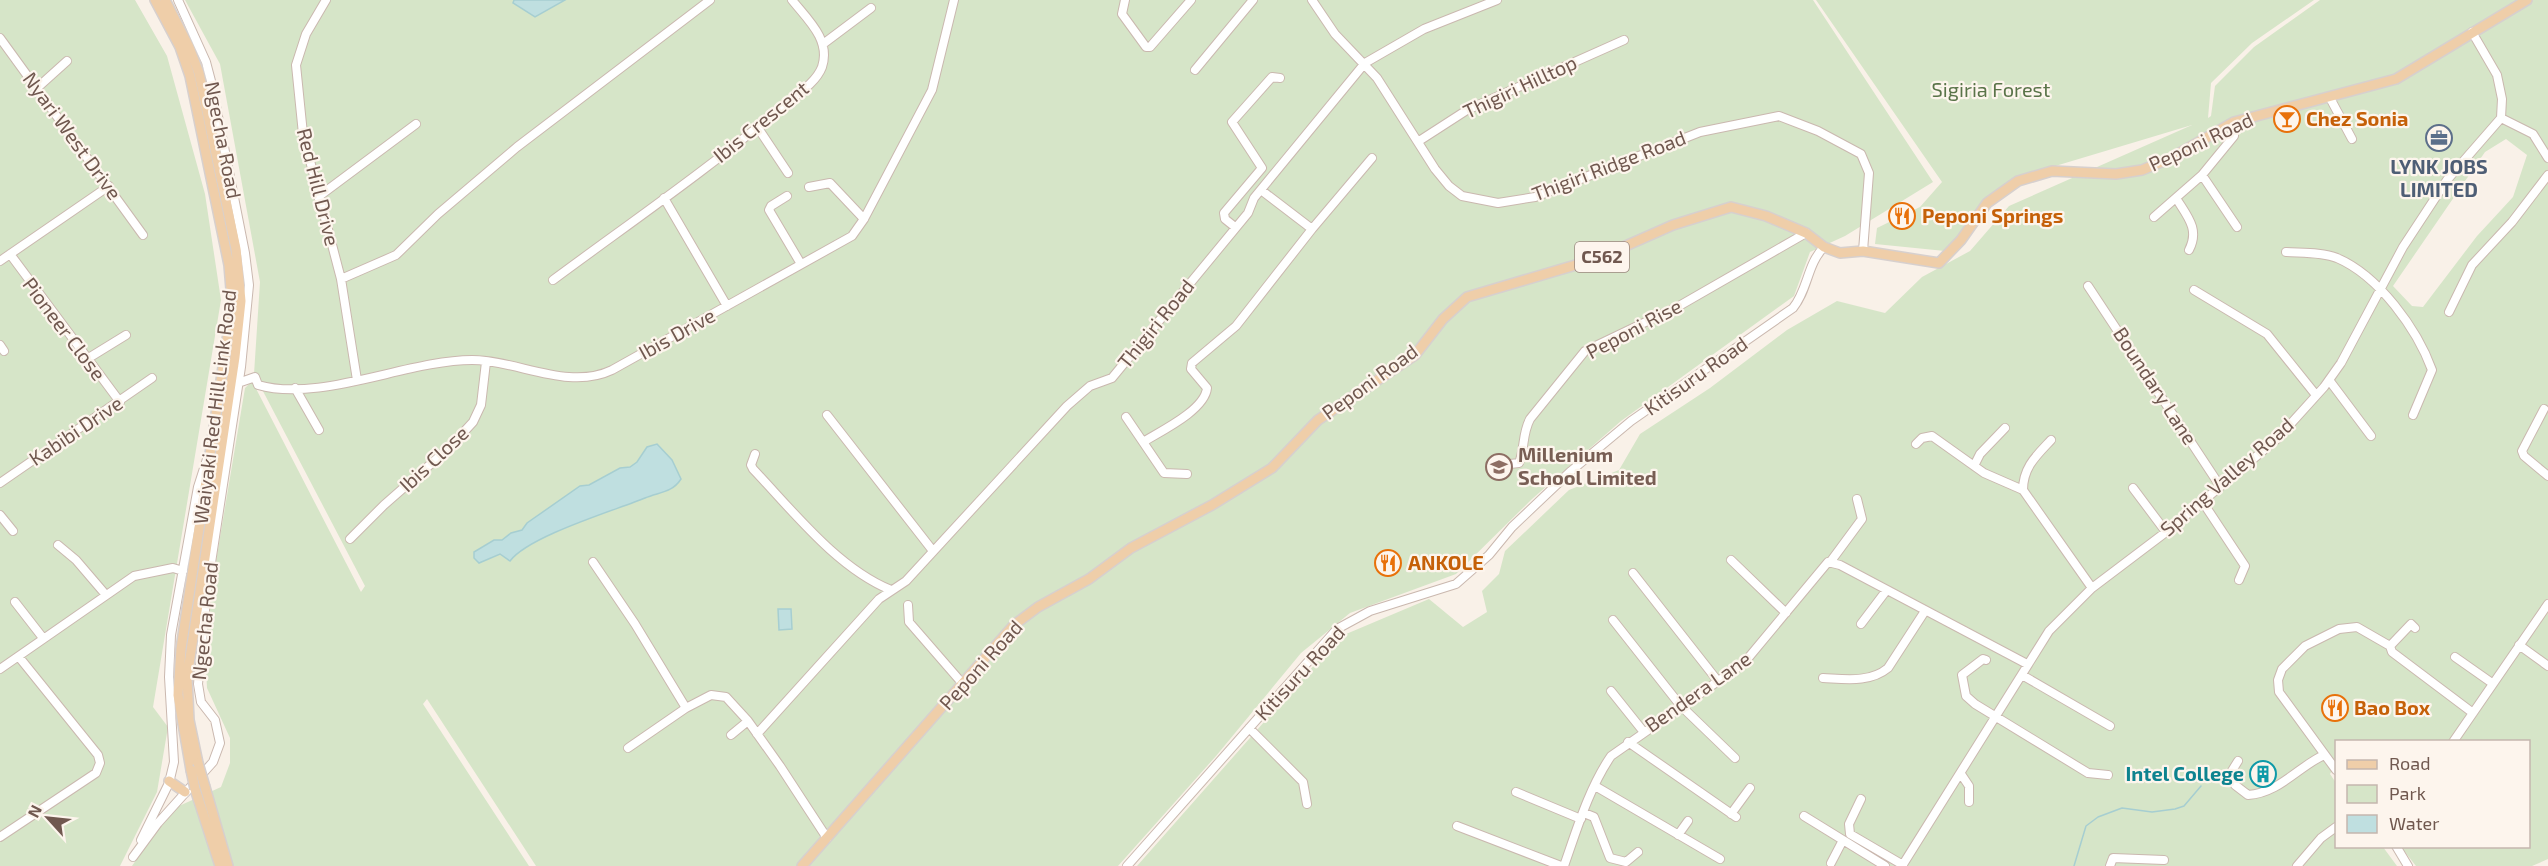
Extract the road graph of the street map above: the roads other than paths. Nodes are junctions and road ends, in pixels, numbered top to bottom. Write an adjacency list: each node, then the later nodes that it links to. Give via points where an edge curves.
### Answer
1 (155, 0): 86 (main road, Waiyaki Red Hill Link Road, via 190,75 229,265 232,301)
2 (165, 0): 90 (main road, Waiyaki Red Hill Link Road, via 199,73 240,280)
3 (178, 0): 67 (street, Ngecha Road, via 206,62 245,253 249,306)
4 (326, 0): 40 (street, Red Hill Drive, via 306,34 296,65 303,134)
5 (710, 0): 57 (street, via 517,147 443,209 396,255)
6 (792, 0): 18 (street)
7 (954, 0): 44 (street, Ibis Drive, via 932,90)
8 (1125, 0): 9 (street, via 1122,14 1146,47)
9 (1191, 0)
10 (1253, 0): 21 (street)
11 (1312, 0): 20 (street, Thigiri Ridge Road, via 1335,34)
12 (1497, 0): 20 (street, Thigiri Road, via 1424,29)
13 (2527, 0): 15 (main road, Peponi Road)
14 (871, 8): 18 (street)
15 (2472, 32): 24 (main road, Peponi Road, via 2396,79); 25 (street, via 2497,75)
16 (0, 38): 23 (street, Nyari West Drive)
17 (1624, 40): 30 (street, Thigiri Hilltop, via 1467,110)
18 (823, 44): 28 (street, Ibis Crescent, via 824,55 817,76)
19 (68, 61): 23 (street)
20 (1365, 63): 30 (street, Thigiri Ridge Road); 38 (street, Thigiri Road)
21 (1195, 70)
22 (1280, 78): 45 (street, via 1272,77 1232,122 1262,168 1224,213)
23 (37, 88): 36 (street, Nyari West Drive)
24 (2330, 98): 26 (main road, Peponi Road); 29 (street)
25 (2501, 118): 32 (street, via 2533,134); 60 (street, Spring Valley Road, via 2447,180)
26 (2234, 122): 34 (street, via 2235,136); 51 (main road, Peponi Road, via 2142,170 2116,174 2052,171 2018,181 1987,203 1939,263)
27 (416, 124): 40 (street)
28 (758, 128): 33 (street); 41 (street, Ibis Crescent)
29 (2352, 139)
30 (1419, 141): 51 (street, Thigiri Ridge Road, via 1449,186 1462,196 1498,203 1535,197 1700,132 1774,116 1785,118 1861,154 1869,173)
31 (1372, 158): 47 (street)
32 (2548, 158)
33 (788, 173)
34 (2202, 175): 42 (street); 46 (street)
35 (2548, 175): 63 (street, via 2472,265)
36 (109, 186): 49 (street, Nyari West Drive); 54 (street)
37 (809, 186): 44 (street, via 830,183)
38 (1262, 190): 45 (street, Thigiri Road); 47 (street)
39 (787, 196): 56 (street, via 770,210)
40 (318, 197): 57 (street, Red Hill Drive)
41 (664, 198): 58 (street, Ibis Crescent); 62 (street)
42 (2176, 198): 43 (street); 52 (street, via 2195,230)
43 (2154, 217)
44 (864, 219): 56 (street, Ibis Drive, via 846,241)
45 (1235, 227): 104 (street, Thigiri Road, via 1112,378 1090,386 1067,406)
46 (2236, 227)
47 (1312, 229): 84 (street, via 1236,326 1192,363 1191,369 1208,388 1205,397 1179,421)
48 (1806, 232): 50 (main road, Peponi Road / C562); 88 (street, Peponi Rise, via 1679,306 1585,351 1530,419 1519,463); 136 (main road, Peponi Road / C562, via 1748,211 1722,208 1672,225 1596,259 1467,297 1443,319 1415,355 1318,420 1272,468 1131,548 1089,579 1026,616 996,643)
49 (144, 234)
50 (1824, 248): 51 (main road, Peponi Road, via 1844,253); 145 (street, Kitisuru Road, via 1814,259 1793,308 1631,421 1571,471 1456,584 1370,611 1337,629)
51 (1863, 250)
52 (2189, 250)
53 (2286, 252): 60 (street, via 2340,259)
54 (10, 254): 55 (street); 65 (street, Pioneer Close)
55 (0, 261)
56 (801, 264): 62 (street, Ibis Drive)
57 (341, 279): 70 (street, Red Hill Drive)
58 (553, 280)
59 (2088, 286): 94 (street, Boundary Lane)
60 (2380, 288): 71 (street, Spring Valley Road); 78 (street, via 2410,328 2432,370)
61 (2194, 290): 74 (street, via 2267,334)
62 (727, 306): 66 (street, Ibis Drive, via 595,377)
63 (2449, 312)
64 (126, 335): 65 (street)
65 (87, 359): 75 (street, Pioneer Close)
66 (486, 362): 70 (street, Ibis Drive, via 456,361); 102 (street, Ibis Close, via 481,405 473,422)
67 (241, 367): 68 (street); 72 (street, Ngecha Road)
68 (255, 377): 72 (street); 73 (street, Ibis Drive, via 258,385)
69 (152, 378): 75 (street, Kabibi Drive)
70 (357, 380): 73 (street, Ibis Drive)
71 (2329, 380): 74 (street, Spring Valley Road); 82 (street)
72 (238, 383): 90 (street, Ngecha Road)
73 (295, 388): 81 (street)
74 (2316, 395): 94 (street, Spring Valley Road, via 2277,438)
75 (120, 402): 93 (street, Kabibi Drive)
76 (2544, 409): 92 (street, via 2522,451)
77 (827, 415): 104 (street)
78 (2413, 415)
79 (1126, 417): 84 (street)
80 (2005, 428): 89 (street)
81 (319, 430)
82 (2371, 436)
83 (2052, 440): 96 (street, via 2031,461)
84 (1143, 442): 91 (street, via 1164,473)
85 (1916, 444): 89 (street, via 1932,436)
86 (211, 446): 108 (street, Ngecha Road, via 198,487); 134 (main road, Waiyaki Red Hill Link Road)
87 (755, 454): 112 (street, via 753,469 846,564)
88 (1510, 464)
89 (1974, 466): 96 (street)
90 (221, 471): 134 (main road, Waiyaki Red Hill Link Road); 162 (street, Ngecha Road, via 198,684 201,702 215,720 220,743 213,762)
91 (1186, 474)
92 (2548, 476)
93 (0, 483)
94 (2220, 486): 98 (street, Spring Valley Road)
95 (2133, 488): 101 (street)
96 (2023, 490): 111 (street)
97 (1857, 499): 106 (street, Bendera Lane, via 1862,519)
98 (2202, 501): 101 (street, Spring Valley Road); 110 (street, via 2245,566)
99 (0, 514): 100 (street)
100 (13, 531)
101 (2166, 532): 111 (street, Spring Valley Road)
102 (350, 539)
103 (58, 545): 114 (street)
104 (933, 551): 112 (street, Thigiri Road, via 906,581)
105 (1731, 560): 119 (street)
106 (1831, 561): 113 (street); 119 (street, Bendera Lane)
107 (593, 562): 140 (street)
108 (183, 571): 114 (street, via 173,568 140,574); 158 (street, Ngecha Road, via 171,635 169,667 175,754)
109 (1633, 573): 135 (street)
110 (2240, 580)
111 (2092, 588): 129 (street, Spring Valley Road, via 2049,631)
112 (891, 590): 147 (street, Thigiri Road)
113 (1886, 591): 118 (street); 121 (street)
114 (106, 595): 123 (street)
115 (15, 602): 123 (street)
116 (908, 604): 136 (street, via 909,622)
117 (2548, 604): 124 (street)
118 (1925, 611): 129 (street); 133 (street, via 1888,668 1879,675 1861,679)
119 (1786, 613): 135 (street, Bendera Lane, via 1757,650)
120 (1613, 620): 139 (street)
121 (1861, 624)
122 (2415, 627): 125 (street, via 2411,624)
123 (44, 638): 126 (street)
124 (2519, 645): 130 (street); 137 (street)
125 (2390, 646): 141 (street, via 2399,658); 152 (street, via 2357,627 2344,628 2306,646 2282,669 2279,692)
126 (19, 657): 131 (street); 173 (street, via 98,755 100,763 96,773)
127 (2455, 657): 137 (street)
128 (1986, 660): 142 (street, via 1983,658 1966,671 1962,679 1966,696)
129 (2027, 664): 132 (street, Spring Valley Road)
130 (2548, 666)
131 (0, 669)
132 (2022, 675): 142 (street, Spring Valley Road); 144 (street)
133 (1822, 678)
134 (183, 679): 160 (main road, bridge)
135 (1717, 680): 139 (street, Bendera Lane)
136 (962, 683): 174 (main road, Peponi Road / C562)
137 (2492, 683): 141 (street)
138 (1611, 691): 146 (street)
139 (1680, 705): 146 (street, Bendera Lane); 153 (street)
140 (686, 708): 143 (street, via 718,695 731,700); 151 (street)
141 (2473, 713): 149 (street)
142 (1995, 717): 156 (street, Spring Valley Road); 157 (street, via 2088,773)
143 (748, 721): 147 (street); 148 (street)
144 (2110, 726)
145 (1249, 729): 166 (street, via 1303,782); 187 (street, Kitisuru Road)
146 (1643, 731): 150 (street, Bendera Lane)
147 (757, 734): 174 (street)
148 (730, 735)
149 (2454, 740)
150 (1628, 742): 159 (street, Bendera Lane, via 1611,756); 161 (street, via 1733,815)
151 (628, 748)
152 (2324, 755): 154 (street, via 2258,795 2248,795 2235,785 2230,774); 155 (street)
153 (1735, 758)
154 (2238, 761)
155 (2335, 768)
156 (1961, 774): 165 (street, via 1969,786); 182 (street, Spring Valley Road)
157 (2108, 775)
158 (169, 782): 162 (main road); 178 (street, Ngecha Road)
159 (1595, 786): 167 (street, Bendera Lane); 172 (street)
160 (200, 788): 184 (main road); 185 (main road)
161 (1750, 789)
162 (185, 792): 178 (street, Ngecha Road)
163 (1516, 792): 167 (street)
164 (1861, 799): 182 (street, via 1849,824 1850,834)
165 (1969, 802)
166 (1307, 804)
167 (1582, 816): 177 (street, via 1594,817 1610,858 1626,862); 188 (street, Bendera Lane)
168 (1804, 816): 175 (street)
169 (1688, 821): 172 (street)
170 (1457, 826): 188 (street)
171 (2335, 828): 191 (street, via 2321,838)
172 (1678, 835): 179 (street)
173 (0, 837)
174 (827, 838): 186 (main road, Peponi Road / C562)
175 (1843, 840): 181 (street); 189 (street)
176 (2397, 848): 192 (street)
177 (1638, 852)
178 (133, 857): 183 (street, Ngecha Road)
179 (1720, 859)
180 (2164, 860): 190 (street, via 2114,858)
181 (1831, 863)
182 (1903, 865)
183 (128, 866)
184 (219, 866)
185 (228, 866)
186 (802, 866)
187 (1127, 866)
188 (1562, 866)
189 (1885, 866)
190 (2110, 866)
191 (2297, 866)
192 (2408, 866)

